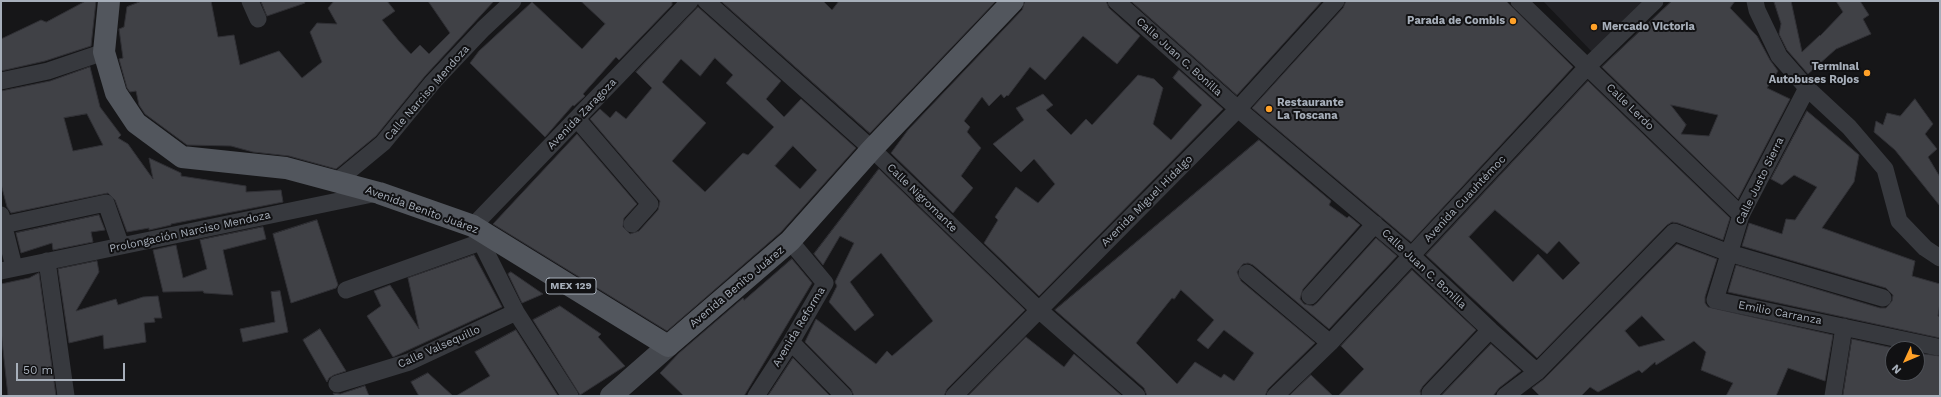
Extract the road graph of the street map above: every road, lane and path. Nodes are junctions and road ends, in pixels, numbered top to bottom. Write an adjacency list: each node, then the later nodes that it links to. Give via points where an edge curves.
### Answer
1 (109, 1): 13 (main road, Avenida Benito Juárez / MEX 129)
2 (250, 1): 12 (street)
3 (513, 1): 20 (street, Calle Narciso Mendoza, via 433,82 383,143)
4 (690, 1): 18 (street, Avenida Zaragoza)
5 (706, 1): 19 (street, Calle Nigromante)
6 (1014, 1): 19 (main road, Avenida Benito Juárez)
7 (1116, 1): 17 (street, Calle Juan C. Bonilla)
8 (1336, 1): 17 (street, Avenida Miguel Hidalgo)
9 (1519, 1): 14 (street, Calle Lerdo)
10 (1655, 1): 14 (street, Avenida Cuauhtémoc)
11 (1755, 1): 16 (street, via 1779,56)
12 (258, 19)
13 (104, 52): 15 (street, via 48,71); 20 (main road, Avenida Benito Juárez / MEX 129, via 116,93 136,123 182,157 286,168)
14 (1588, 66): 22 (street, Calle Lerdo); 30 (street, Avenida Cuauhtémoc)
15 (1, 81)
16 (1807, 88): 22 (street, Calle Justo Sierra); 31 (street, via 1848,127 1885,169 1899,221 1925,248)
17 (1238, 109): 25 (street, Calle Juan C. Bonilla); 39 (street, Avenida Miguel Hidalgo)
18 (577, 119): 24 (street, via 650,204); 26 (street, Avenida Zaragoza)
19 (872, 149): 27 (main road, Avenida Benito Juárez); 39 (street, Calle Nigromante)
20 (337, 180): 21 (main road, Avenida Benito Juárez / MEX 129)
21 (379, 193): 26 (main road, Avenida Benito Juárez / MEX 129); 28 (street, Prolongación Narciso Mendoza)
22 (1741, 215): 29 (street, Calle Justo Sierra)
23 (2, 220): 28 (street, via 106,203); 33 (street)
24 (632, 224)
25 (1375, 224): 30 (street, Calle Juan C. Bonilla); 36 (street)
26 (482, 236): 35 (street); 40 (street); 45 (main road, Avenida Benito Juárez / MEX 129)
27 (790, 242): 43 (street, Avenida Reforma, via 825,283); 45 (main road, Avenida Benito Juárez)
28 (121, 246): 32 (street, Prolongación Narciso Mendoza)
29 (1729, 253): 37 (street); 38 (street, Calle Justo Sierra); 47 (street, via 1674,232)
30 (1412, 256): 42 (street, Calle Juan C. Bonilla); 44 (street, Avenida Cuauhtémoc)
31 (1940, 258)
32 (47, 261): 33 (street, Prolongación Narciso Mendoza); 50 (street)
33 (8, 269)
34 (1247, 273): 44 (street)
35 (346, 290)
36 (1310, 296)
37 (1883, 298)
38 (1715, 300): 41 (street, Emilio Carranza)
39 (1039, 310): 55 (street, Avenida Miguel Hidalgo); 56 (street, Calle Nigromante)
40 (516, 312): 48 (street, Calle Valsequillo, via 409,362); 51 (street)
41 (1844, 327): 46 (street, Emilio Carranza); 59 (street)
42 (1490, 330): 47 (street, Calle Juan C. Bonilla); 49 (street)
43 (791, 342): 53 (street, Avenida Reforma); 54 (street)
44 (1330, 343): 57 (street, Avenida Cuauhtémoc)
45 (668, 346): 52 (main road)
46 (1937, 347)
47 (1537, 372): 58 (street)
48 (337, 384)
49 (1430, 393)
50 (66, 396)
51 (570, 396)
52 (611, 396)
53 (756, 396)
54 (844, 396)
55 (954, 396)
56 (1137, 396)
57 (1275, 396)
58 (1505, 396)
59 (1833, 396)

